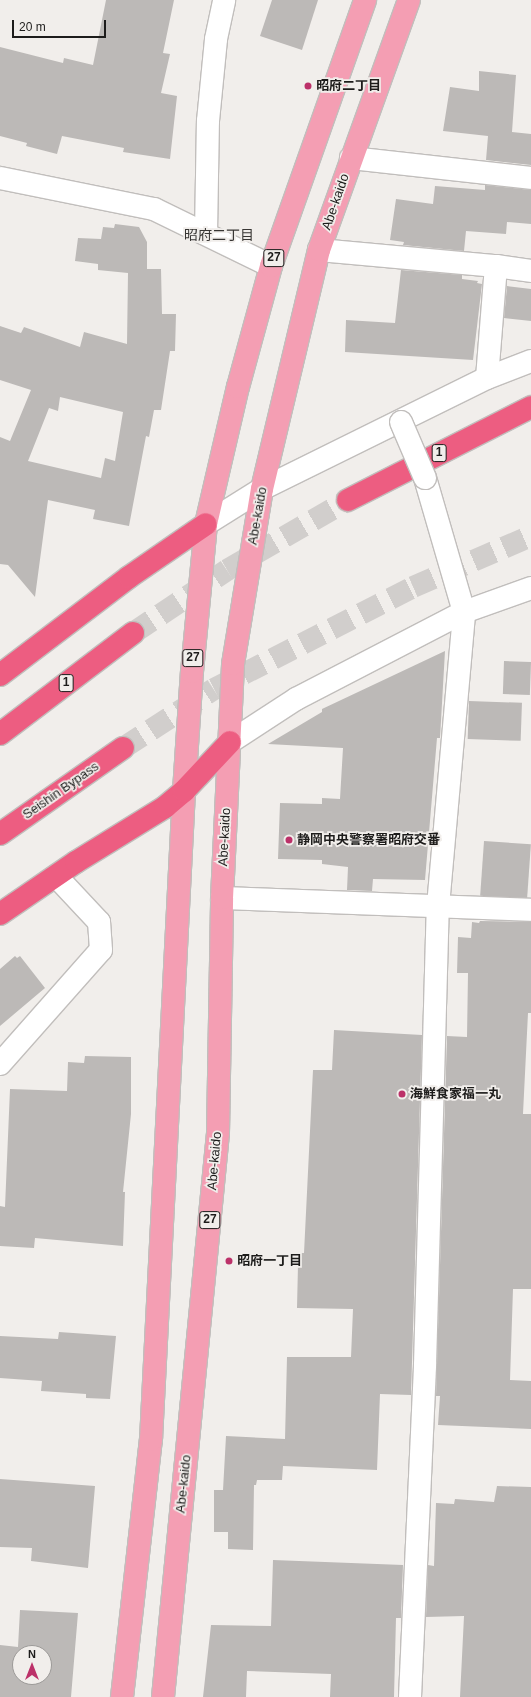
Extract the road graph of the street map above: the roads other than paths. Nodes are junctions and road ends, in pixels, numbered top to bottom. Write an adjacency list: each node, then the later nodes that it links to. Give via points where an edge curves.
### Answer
1 (224, 0): 7 (street, via 216,39 208,121)
2 (365, 0): 9 (main road, 27)
3 (409, 0): 4 (main road, Abe-kaido / 27)
4 (351, 158): 6 (street); 8 (main road, Abe-kaido / 27)
5 (0, 178): 7 (street, via 154,209)
6 (531, 178)
7 (206, 233): 9 (street)
8 (319, 250): 10 (street); 16 (main road, Abe-kaido / 27)
9 (271, 266): 18 (main road, 27)
10 (496, 266): 11 (street); 13 (street)
11 (531, 271)
12 (531, 361): 13 (street)
13 (487, 378): 15 (street)
14 (531, 407): 17 (highway, 1)
15 (401, 422): 16 (street); 20 (street, bridge, via 425,478)
16 (262, 489): 18 (street); 24 (main road, Abe-kaido / 27, via 233,664)
17 (348, 500)
18 (206, 524): 22 (highway, via 129,577); 26 (main road, 27)
19 (531, 588): 20 (street)
20 (464, 612): 24 (street, via 296,699); 30 (street)
21 (133, 633): 23 (highway, 1)
22 (0, 674)
23 (0, 734)
24 (230, 742): 26 (highway); 29 (main road, Abe-kaido / 27)
25 (123, 748): 27 (highway, Seishin Bypass)
26 (184, 791): 28 (highway, via 165,808); 34 (main road, 27, via 151,1440)
27 (0, 834)
28 (56, 876): 32 (highway); 33 (street, via 99,922 101,950)
29 (222, 898): 30 (street); 35 (main road, Abe-kaido / 27, via 218,1133)
30 (438, 906): 31 (street); 36 (street, via 425,1357)
31 (531, 910)
32 (0, 914)
33 (0, 1064)
34 (122, 1697)
35 (163, 1697)
36 (410, 1697)

